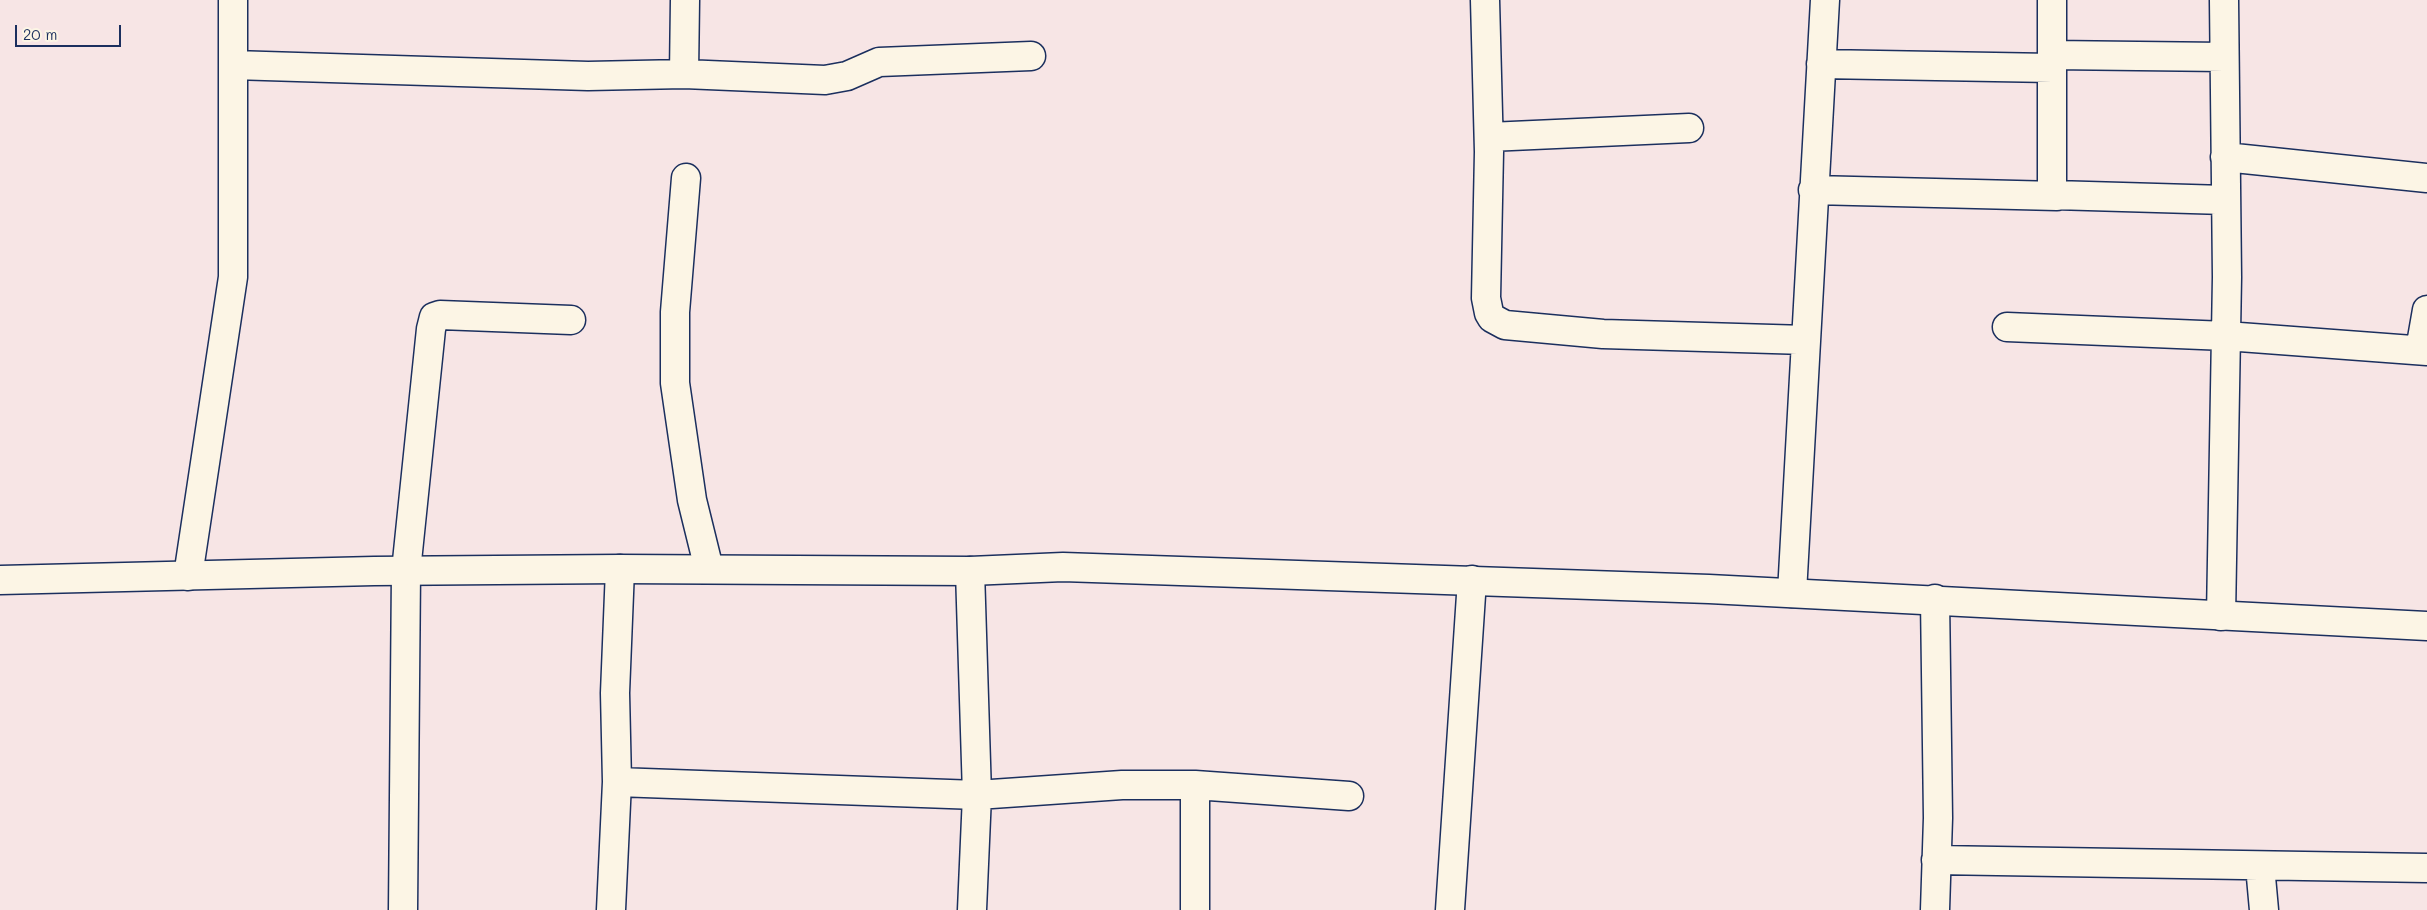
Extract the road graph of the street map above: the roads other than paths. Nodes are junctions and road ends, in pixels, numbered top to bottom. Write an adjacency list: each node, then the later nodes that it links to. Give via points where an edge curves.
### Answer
1 (233, 0): 10 (street)
2 (685, 0): 12 (street)
3 (1486, 0): 14 (street)
4 (1825, 0): 11 (street)
5 (2052, 0): 9 (street)
6 (2224, 0): 8 (street)
7 (1031, 56): 12 (street, via 879,62 847,76 825,80)
8 (2224, 57): 9 (street); 15 (street)
9 (2052, 61): 11 (street); 19 (street, via 2052,189)
10 (233, 64): 12 (street, via 588,76); 31 (street, via 233,277)
11 (1821, 64): 18 (street)
12 (684, 74)
13 (1689, 128): 14 (street)
14 (1489, 136): 25 (street, via 1487,307 1496,322 1603,334)
15 (2224, 157): 17 (street); 20 (street)
16 (686, 178): 28 (street, via 675,312 675,383 692,500)
17 (2427, 178)
18 (1814, 190): 19 (street); 25 (street)
19 (2057, 196): 20 (street)
20 (2225, 200): 24 (street)
21 (2427, 310): 26 (street)
22 (571, 320): 30 (street, via 434,317)
23 (2007, 327): 24 (street)
24 (2226, 336): 26 (street); 36 (street)
25 (1806, 340): 34 (street)
26 (2424, 351)
27 (620, 569): 28 (street); 30 (street); 38 (street, via 615,693)
28 (709, 569): 29 (street)
29 (970, 570): 33 (street, via 1063,566); 40 (street)
30 (406, 571): 31 (street); 45 (street)
31 (188, 576): 32 (street)
32 (0, 580)
33 (1472, 580): 34 (street); 49 (street)
34 (1792, 593): 35 (street)
35 (1935, 599): 36 (street); 42 (street)
36 (2220, 616): 37 (street)
37 (2427, 626)
38 (617, 782): 40 (street); 46 (street)
39 (1194, 785): 40 (street, via 1122,785); 41 (street); 48 (street)
40 (977, 796): 47 (street)
41 (1348, 796)
42 (1936, 860): 43 (street); 50 (street)
43 (2260, 866): 44 (street); 51 (street)
44 (2427, 868)
45 (403, 910)
46 (611, 910)
47 (972, 910)
48 (1195, 910)
49 (1450, 910)
50 (1936, 910)
51 (2264, 910)

